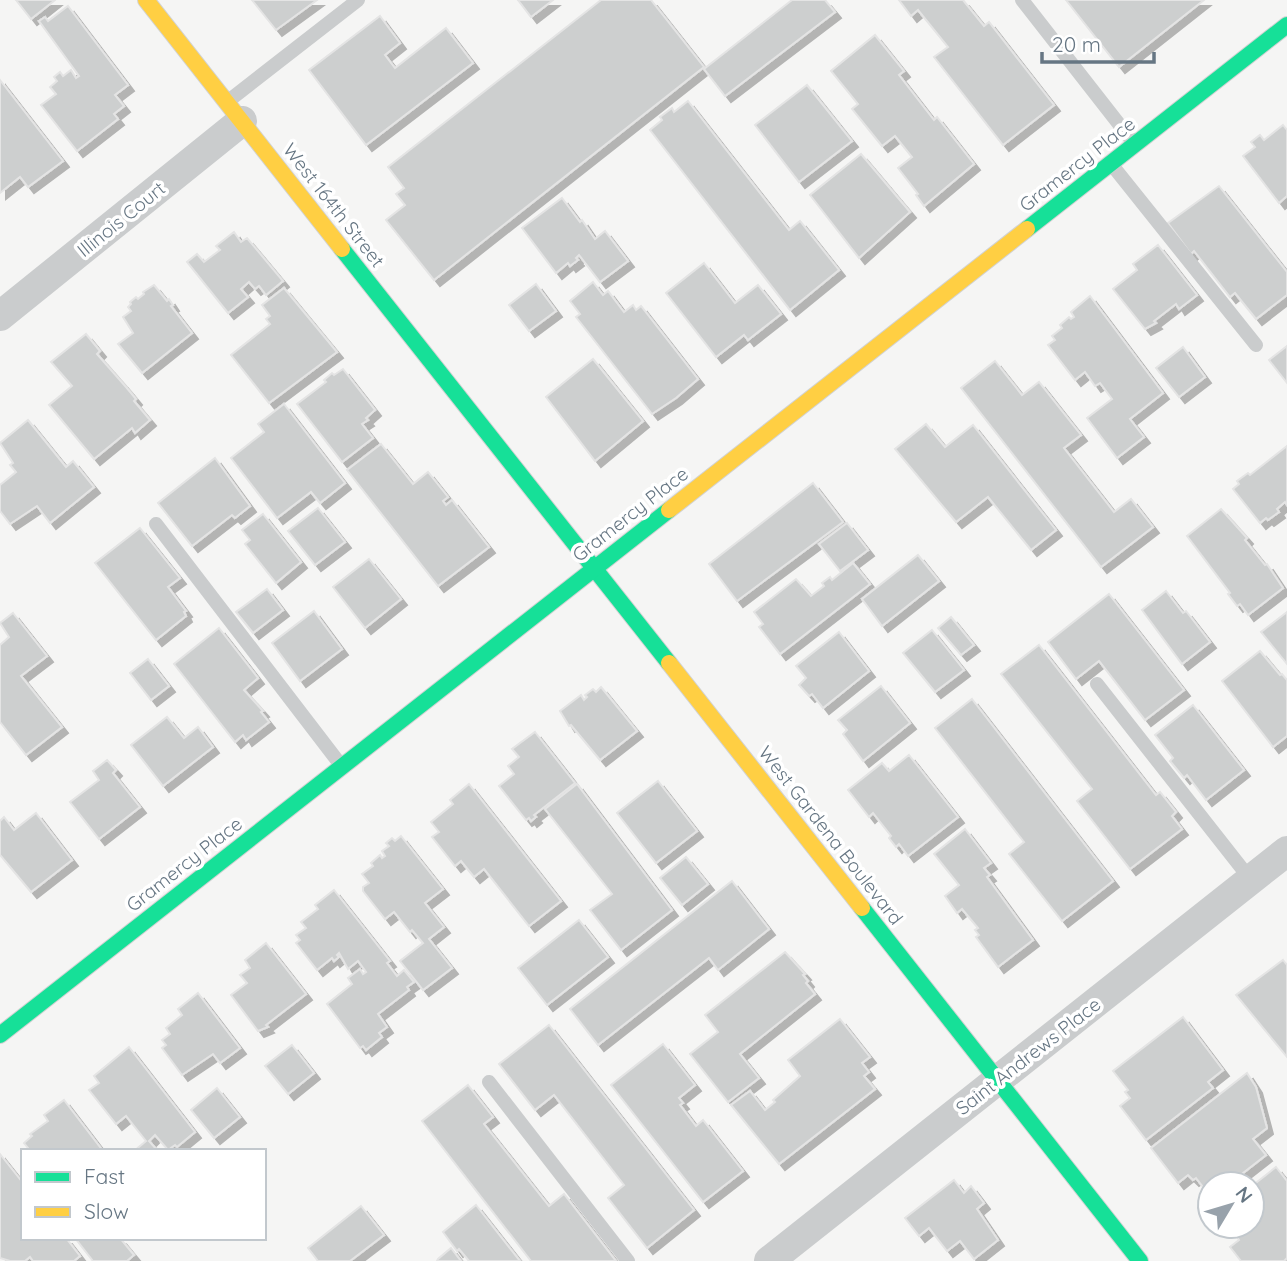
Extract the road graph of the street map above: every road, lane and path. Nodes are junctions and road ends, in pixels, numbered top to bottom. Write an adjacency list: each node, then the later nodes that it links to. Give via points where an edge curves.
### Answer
1 (358, 0): 5 (lane)
2 (1021, 0): 6 (lane)
3 (156, 3): 5 (street, West 164th Street)
4 (1287, 25): 6 (street, Gramercy Place)
5 (234, 112): 8 (street, Illinois Court); 10 (street, West 164th Street)
6 (1135, 144): 7 (street, Gramercy Place)
7 (1111, 164): 9 (lane); 12 (street, Gramercy Place)
8 (0, 316)
9 (1256, 345)
10 (489, 435): 12 (street, West Gardena Boulevard)
11 (156, 524): 14 (lane)
12 (594, 568): 14 (street, Gramercy Place); 18 (street, West Gardena Boulevard)
13 (1097, 684): 16 (lane)
14 (342, 767): 17 (street, Gramercy Place)
15 (1287, 851): 16 (street, Saint Andrews Place)
16 (1251, 880): 18 (street, Saint Andrews Place)
17 (0, 1035)
18 (998, 1081): 21 (street, Saint Andrews Place); 22 (street, West Gardena Boulevard)
19 (489, 1082): 20 (lane)
20 (628, 1261)
21 (769, 1261)
22 (1140, 1261)

